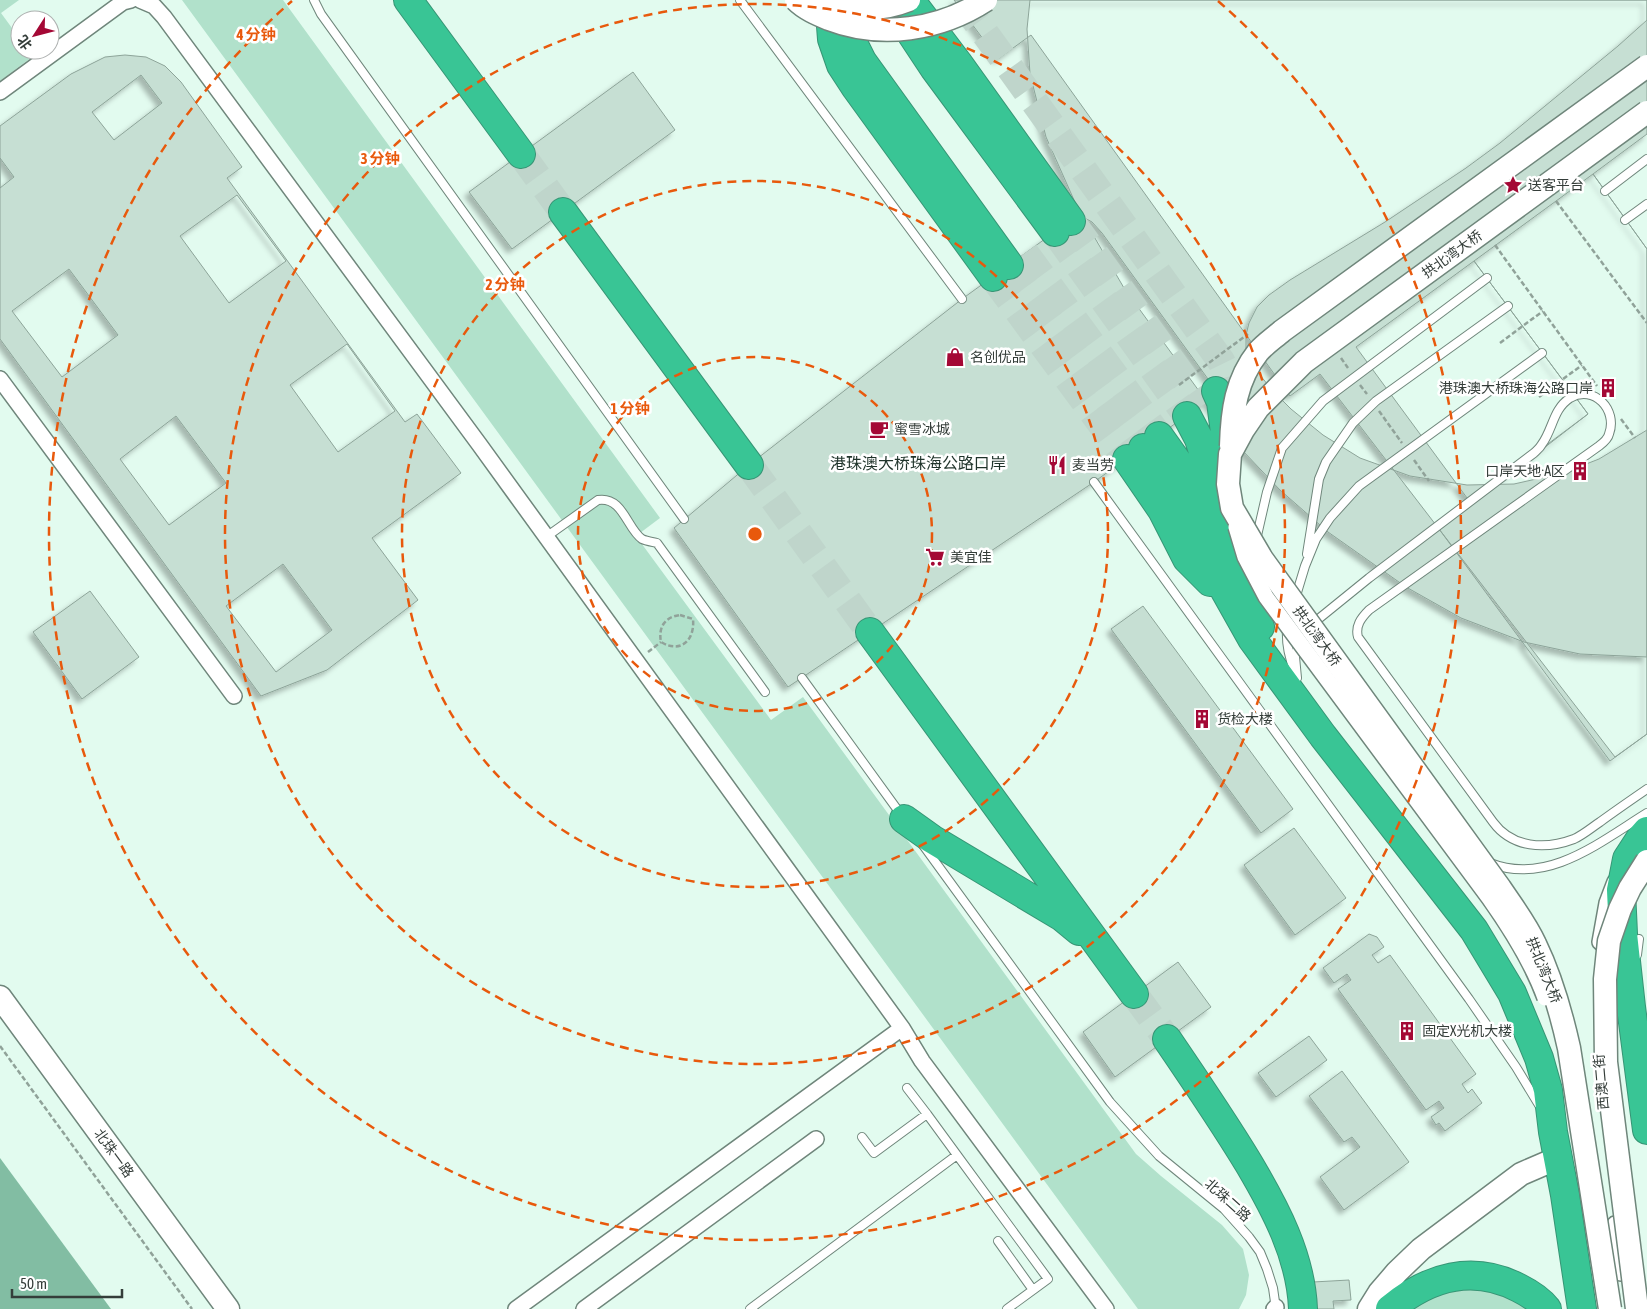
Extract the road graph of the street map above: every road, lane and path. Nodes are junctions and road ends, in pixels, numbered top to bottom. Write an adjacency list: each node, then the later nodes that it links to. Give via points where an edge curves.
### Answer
1 (131, 0): 16 (street, via 123,2)
2 (140, 0): 46 (street, via 154,6 164,17)
3 (314, 0): 45 (lane)
4 (408, 0): 18 (highway)
5 (740, 0): 28 (lane)
6 (796, 0): 14 (main road, bridge, via 816,14 842,24 873,30 925,26 957,17)
7 (823, 0): 12 (main road, bridge, via 851,9 869,10)
8 (829, 0): 26 (highway, via 832,39 841,65 856,88)
9 (847, 0): 26 (highway, via 852,40 862,61)
10 (854, 0): 26 (highway, via 890,70)
11 (889, 0): 24 (highway, via 934,68)
12 (909, 0): 24 (highway)
13 (932, 0): 24 (highway, via 1004,95)
14 (986, 0)
15 (1647, 66): 42 (main road, bridge, via 1260,350 1244,373 1236,395)
16 (0, 92)
17 (1647, 112): 42 (main road, 拱北湾大桥, bridge, via 1304,362 1258,408 1243,430)
18 (520, 154)
19 (1647, 158): 20 (lane)
20 (1605, 191)
21 (1647, 204): 23 (lane)
22 (563, 212): 41 (highway)
23 (1626, 220)
24 (1071, 221)
25 (1491, 240): 30 (path)
26 (1009, 265)
27 (1487, 278): 48 (lane, via 1323,401 1282,448 1267,492)
28 (962, 299)
29 (1508, 306): 47 (lane, via 1376,402 1343,435 1319,479)
30 (1543, 311): 32 (path); 34 (path)
31 (1250, 332): 36 (path)
32 (1500, 343)
33 (1542, 353): 47 (lane, via 1359,486 1330,518 1316,539)
34 (1582, 366): 37 (path); 38 (path)
35 (0, 378): 56 (street)
36 (1179, 385)
37 (1600, 390)
38 (1539, 397)
39 (1618, 414): 40 (path)
40 (1635, 438)
41 (749, 464)
42 (1231, 467): 44 (main road, 拱北湾大桥, bridge, via 1228,484); 48 (highway); 51 (highway, via 1202,404 1199,438)
43 (1094, 482): 77 (lane, via 1469,999 1516,1067)
44 (1232, 508): 62 (street, bridge, via 1245,557 1266,597); 98 (main road, 拱北湾大桥, bridge, via 1262,559 1500,888 1535,943 1562,1018 1569,1048)
45 (684, 519)
46 (546, 537): 55 (lane, via 598,500 615,504 641,538 657,543); 70 (street)
47 (1305, 566): 53 (lane, via 1287,623 1286,640)
48 (1248, 574): 51 (highway)
49 (667, 620): 49 (path, via 660,632 661,642 678,646 689,639 694,627 693,619 680,615)
50 (870, 632): 66 (highway)
51 (1258, 638): 51 (highway, via 1229,598 1217,570 1201,500 1194,485 1143,448 1180,502 1196,556 1210,582); 58 (highway, via 1270,664)
52 (802, 678): 61 (lane, 北珠二路)
53 (1297, 678): 54 (lane); 59 (lane, via 1295,656 1298,642 1308,628 1534,453 1564,403 1585,394 1595,396 1609,409 1612,425 1609,436 1599,446 1368,610 1359,622 1357,632 1487,814 1507,837 1540,845 1574,838)
54 (1301, 686)
55 (765, 692)
56 (234, 696)
57 (1308, 702): 58 (lane)
58 (1323, 736): 73 (highway, via 1474,930 1512,993 1539,1058)
59 (1647, 789)
60 (1647, 813): 62 (lane, via 1568,860 1528,869 1492,864 1472,854)
61 (904, 819): 66 (highway, via 1062,917); 92 (lane, 北珠二路, via 1110,1102 1159,1156 1224,1208 1244,1230 1260,1252)
62 (1440, 830): 73 (street, bridge, via 1509,926 1542,987 1560,1042)
63 (1647, 831): 64 (highway, via 1640,839)
64 (1637, 860): 69 (highway, via 1621,890); 99 (street, 西澳二街, via 1615,882 1607,903 1599,950 1596,1010 1604,1118); 100 (main road, bridge, via 1630,888 1609,941 1605,979 1606,1062)
65 (1639, 939): 69 (lane)
66 (1102, 950): 67 (highway)
67 (1134, 994)
68 (0, 997): 86 (main road, 北珠一路)
69 (1631, 1007): 76 (highway)
70 (902, 1028): 87 (street); 91 (street, via 922,1061)
71 (1167, 1039): 92 (highway, via 1225,1124 1280,1222 1296,1269)
72 (0, 1046): 85 (path)
73 (1558, 1086): 77 (highway); 82 (highway, via 1557,1104)
74 (907, 1088): 75 (lane)
75 (927, 1114): 78 (lane, via 874,1153); 80 (lane)
76 (1647, 1130)
77 (1553, 1132): 81 (highway)
78 (862, 1137)
79 (816, 1139): 88 (street)
80 (957, 1155): 84 (lane, via 1048,1279); 89 (lane)
81 (1558, 1158): 93 (main road, via 1521,1174 1421,1248 1397,1272); 96 (highway)
82 (1584, 1173): 97 (street)
83 (998, 1241): 84 (lane)
84 (1033, 1290): 90 (lane)
85 (192, 1309)
86 (228, 1309)
87 (516, 1309)
88 (584, 1309)
89 (750, 1309)
90 (1006, 1309)
91 (1106, 1309)
92 (1282, 1309)
93 (1369, 1309)
94 (1390, 1309): 95 (highway, via 1423,1286 1467,1276 1506,1281)
95 (1548, 1309)
96 (1582, 1309)
97 (1602, 1309)
98 (1610, 1309)
99 (1627, 1309)
100 (1637, 1309)

